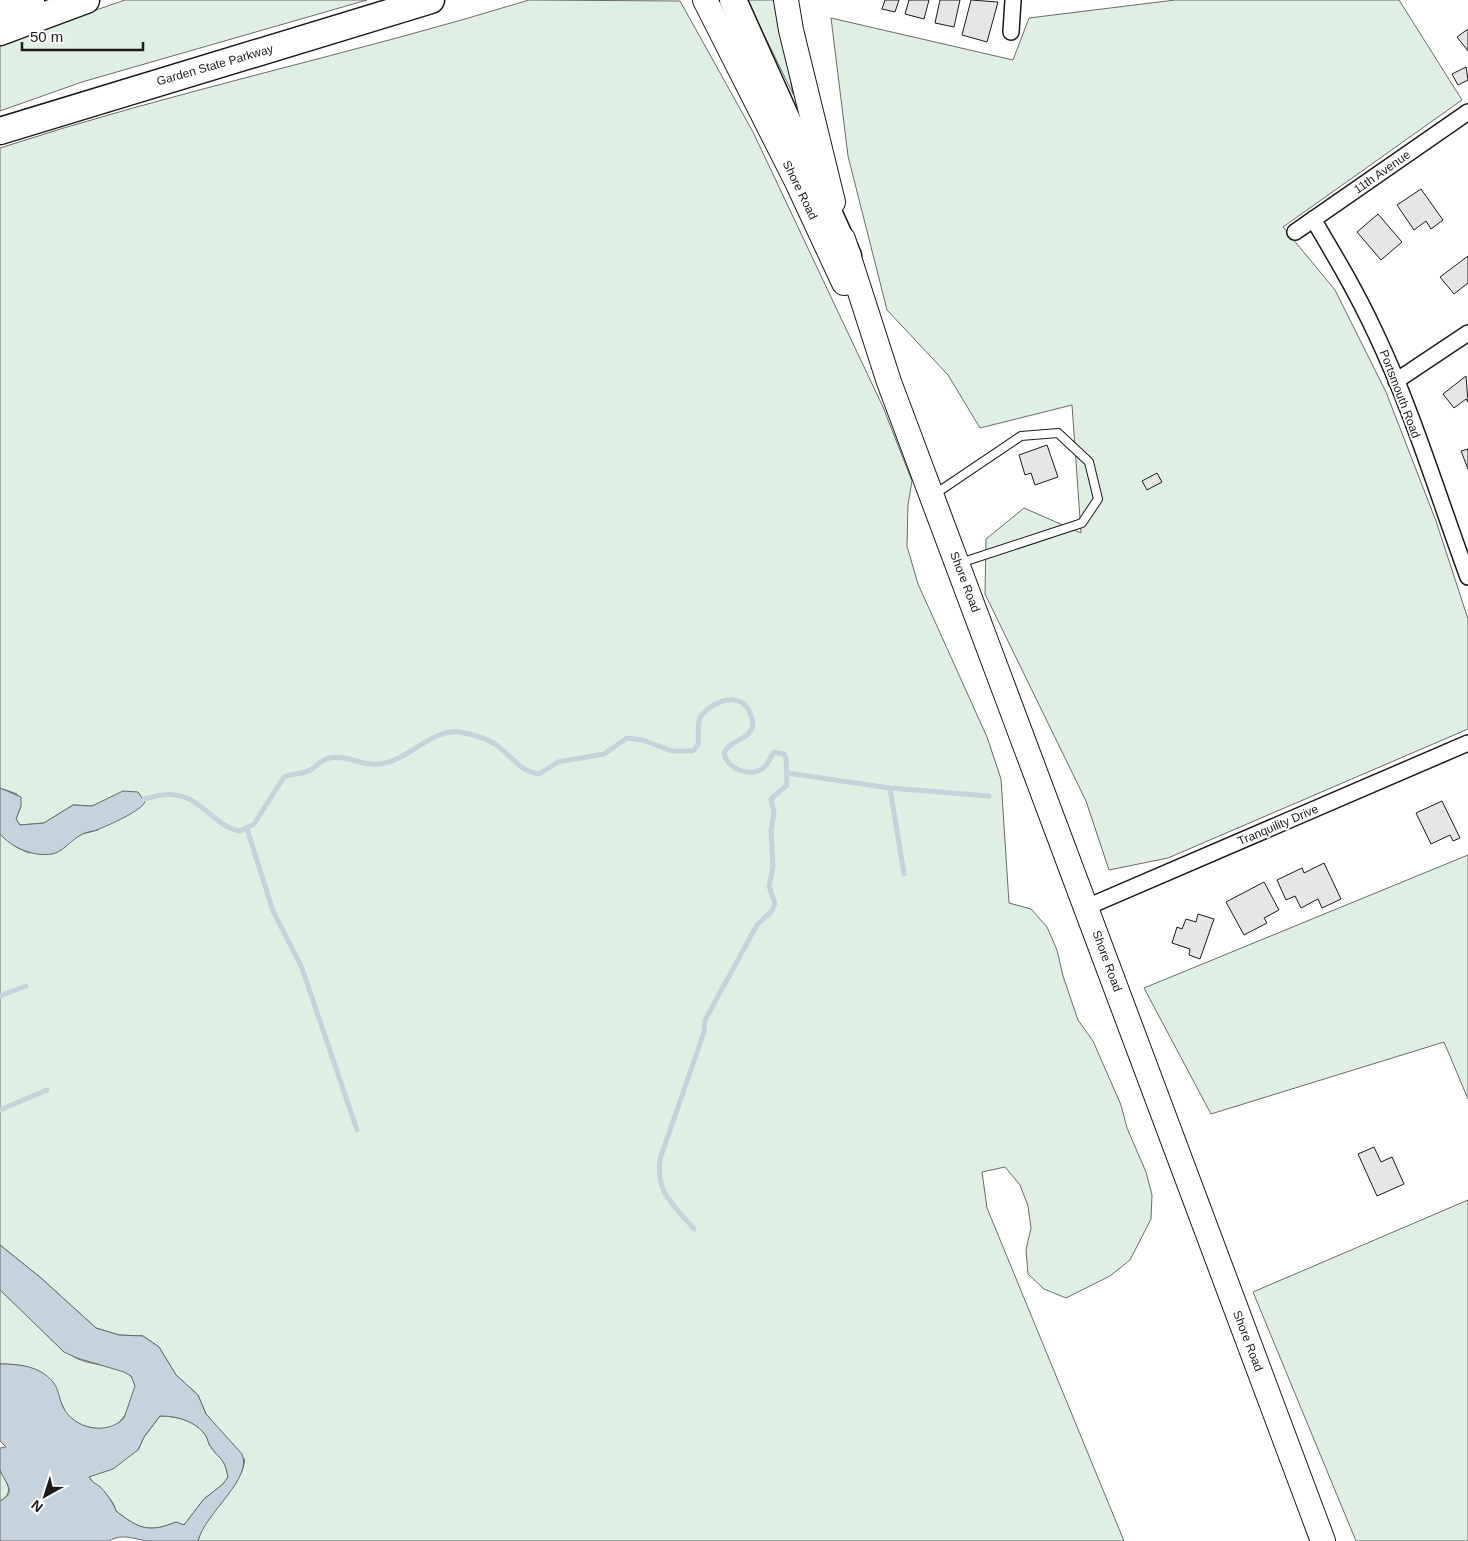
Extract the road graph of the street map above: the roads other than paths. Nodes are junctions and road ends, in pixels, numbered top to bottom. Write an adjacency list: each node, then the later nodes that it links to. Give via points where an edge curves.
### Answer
1 (31, 0): 8 (highway)
2 (86, 0): 9 (highway)
3 (432, 0): 12 (highway, Garden State Parkway)
4 (705, 0): 18 (highway, Shore Road, via 797,182)
5 (733, 0): 15 (highway)
6 (786, 0): 15 (highway, Shore Road, via 827,182)
7 (1013, 0): 10 (street)
8 (0, 13)
9 (0, 32)
10 (1011, 32)
11 (1468, 112): 13 (street, 11th Avenue)
12 (0, 131)
13 (1313, 220): 14 (street, 11th Avenue); 17 (street, Portsmouth Road, via 1376,333)
14 (1295, 232)
15 (848, 256): 18 (highway, Shore Road)
16 (1468, 332): 17 (street)
17 (1396, 381): 21 (street, Portsmouth Road)
18 (889, 382): 19 (highway, Shore Road)
19 (932, 496): 20 (highway, Shore Road); 20 (lane, via 1021,436 1058,434 1089,462 1098,499 1082,523)
20 (958, 564): 23 (highway, Shore Road)
21 (1468, 576)
22 (1468, 743): 23 (street, Tranquility Drive)
23 (1087, 907): 24 (highway, Shore Road)
24 (1323, 1541)

